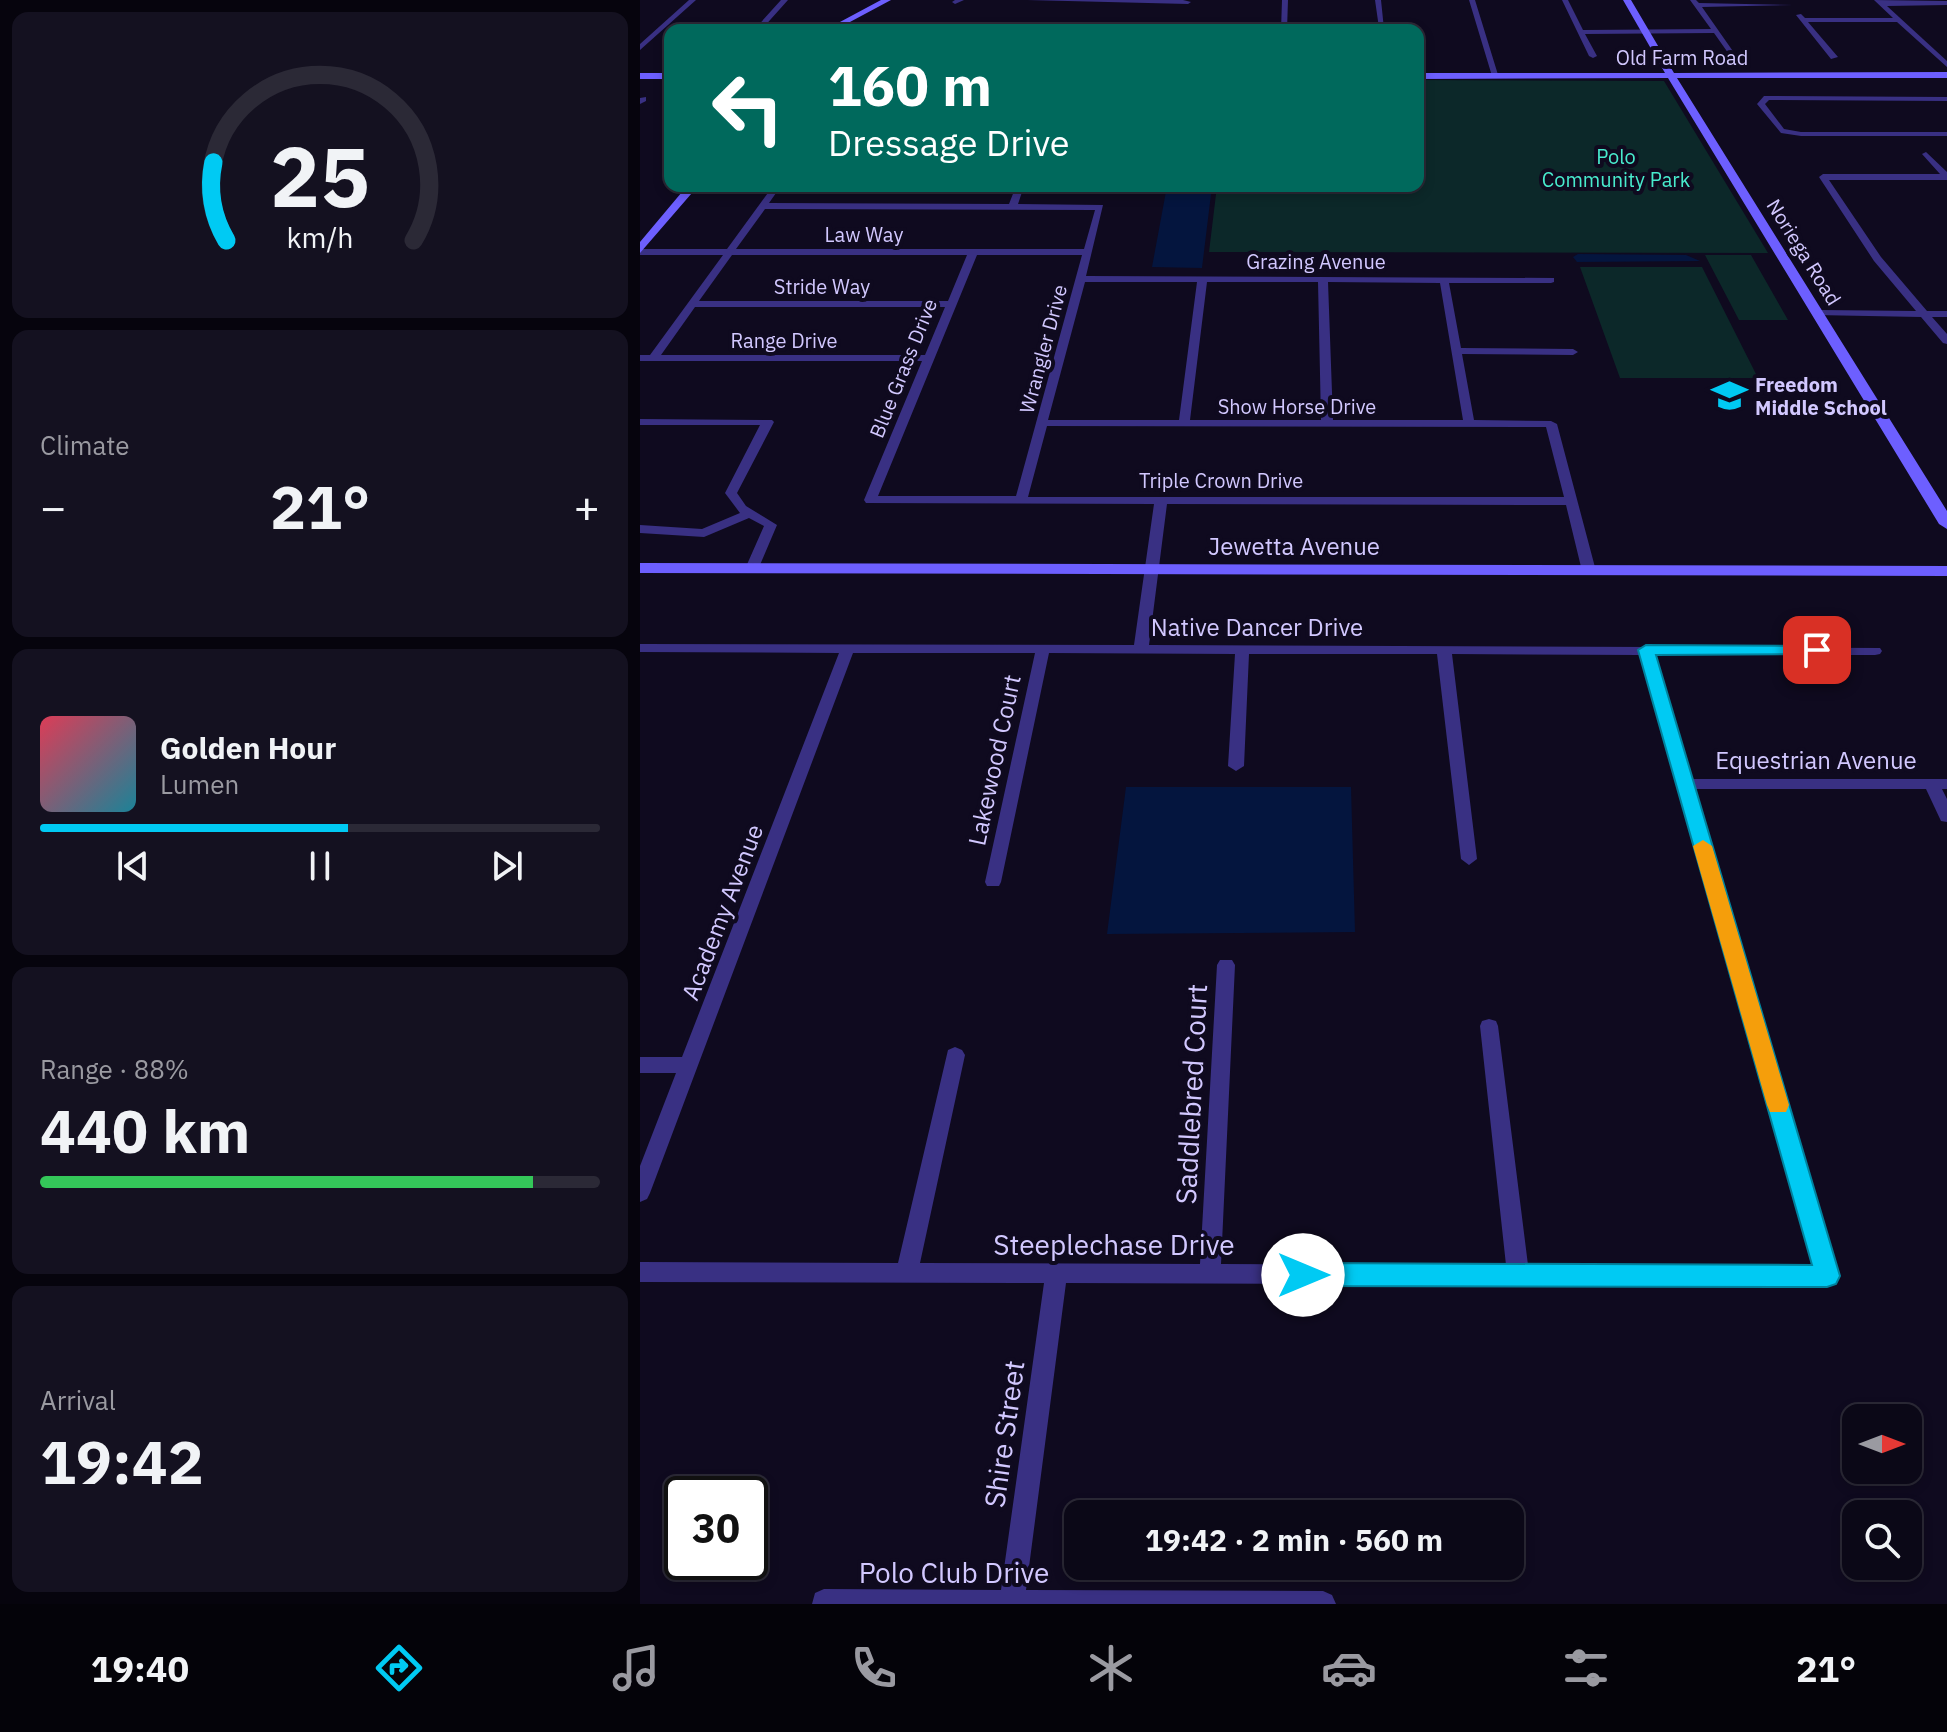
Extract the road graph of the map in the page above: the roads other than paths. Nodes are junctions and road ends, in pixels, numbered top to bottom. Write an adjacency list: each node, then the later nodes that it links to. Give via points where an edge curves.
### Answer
1 (693, 0): 18 (street)
2 (785, 0): 19 (street)
3 (886, 0): 20 (street)
4 (1030, 0): 10 (street)
5 (1285, 0): 22 (street)
6 (1378, 0): 23 (street)
7 (1472, 0): 38 (street)
8 (1565, 0): 26 (street)
9 (1627, 0): 27 (street, Noriega Road)
10 (1103, 1): 11 (street)
11 (1189, 1): 21 (street)
12 (1695, 2): 13 (street); 25 (street)
13 (1788, 2): 16 (street)
14 (1879, 2): 15 (street); 17 (street)
15 (1947, 3)
16 (1804, 20): 17 (street); 31 (street)
17 (1899, 20): 32 (street)
18 (666, 24)
19 (763, 24)
20 (840, 24)
21 (1184, 24)
22 (1284, 24)
23 (1381, 24)
24 (664, 26): 28 (street)
25 (1716, 31): 27 (street); 29 (street)
26 (1581, 32): 27 (street); 30 (street)
27 (1647, 32): 33 (street, Noriega Road)
28 (640, 48)
29 (1734, 55)
30 (1593, 56)
31 (1834, 57)
32 (1947, 65)
33 (1670, 74): 34 (street, Old Farm Road); 38 (street, Old Farm Road); 59 (street, Noriega Road)
34 (1947, 75)
35 (640, 76): 36 (street)
36 (664, 76)
37 (1424, 76): 38 (street, Old Farm Road)
38 (1496, 76)
39 (1947, 99): 40 (street, via 1767,98 1761,104 1781,131)
40 (1947, 134)
41 (1926, 154): 42 (street)
42 (1947, 177): 60 (street, via 1823,177 1855,230)
43 (688, 192): 48 (street)
44 (772, 192): 46 (street)
45 (1018, 192): 47 (street)
46 (762, 206): 47 (street); 49 (street)
47 (1012, 207): 51 (street, Wrangler Drive, via 1100,207)
48 (640, 250): 49 (street, Law Way)
49 (730, 252): 50 (street, Law Way); 57 (street)
50 (973, 252): 51 (street, Law Way); 58 (street, Blue Grass Drive)
51 (1088, 252): 52 (street, Wrangler Drive)
52 (1081, 279): 53 (street, Grazing Avenue); 69 (street, Wrangler Drive)
53 (1202, 279): 54 (street, Grazing Avenue); 70 (street)
54 (1323, 279): 55 (street, Grazing Avenue); 71 (street)
55 (1444, 280): 56 (street, Grazing Avenue); 63 (street)
56 (1551, 280)
57 (692, 304): 58 (street, Stride Way); 66 (street)
58 (951, 304): 67 (street, Blue Grass Drive)
59 (1819, 313): 60 (street); 78 (street, Noriega Road)
60 (1923, 313): 61 (street); 62 (street)
61 (1947, 314)
62 (1947, 341)
63 (1457, 351): 64 (street); 72 (street)
64 (1573, 352)
65 (640, 358): 66 (street, Range Drive)
66 (653, 358): 67 (street, Range Drive)
67 (929, 358): 73 (street, Blue Grass Drive)
68 (640, 422): 77 (street, via 768,422 732,485 735,503)
69 (1042, 423): 70 (street, Show Horse Drive); 74 (street, Wrangler Drive)
70 (1184, 424): 71 (street, Show Horse Drive)
71 (1327, 424): 72 (street, Show Horse Drive)
72 (1469, 424): 76 (street, Show Horse Drive, via 1551,424)
73 (870, 500): 74 (street, Triple Crown Drive)
74 (1021, 500): 75 (street, Triple Crown Drive)
75 (1161, 500): 76 (street, Triple Crown Drive); 82 (street)
76 (1571, 501): 83 (street)
77 (749, 514): 79 (street, via 704,533); 81 (street, via 771,525)
78 (1947, 524)
79 (640, 529)
80 (640, 568): 81 (street, Jewetta Avenue)
81 (752, 569): 82 (street, Jewetta Avenue)
82 (1152, 570): 83 (street, Jewetta Avenue); 88 (street)
83 (1589, 571): 84 (street, Jewetta Avenue)
84 (1947, 571)
85 (645, 648): 86 (street, Native Dancer Drive); 93 (street)
86 (848, 648): 87 (street, Native Dancer Drive); 104 (street, Academy Avenue)
87 (1043, 649): 88 (street, Native Dancer Drive); 99 (street, Lakewood Court)
88 (1141, 649): 89 (street, Native Dancer Drive)
89 (1242, 649): 90 (street, Native Dancer Drive); 94 (street)
90 (1444, 650): 91 (street, Native Dancer Drive); 98 (street)
91 (1646, 650): 92 (street, Native Dancer Drive); 95 (street)
92 (1875, 651)
93 (640, 665)
94 (1236, 766)
95 (1685, 784): 96 (street, Equestrian Avenue); 110 (street, Steeplechase Drive, via 1827,1276)
96 (1939, 784): 97 (street)
97 (1947, 817)
98 (1469, 859)
99 (993, 882)
100 (1226, 965): 109 (street, Saddlebred Court)
101 (1489, 1026): 110 (street)
102 (955, 1055): 107 (street)
103 (640, 1065): 104 (street)
104 (689, 1065): 105 (street, Academy Avenue)
105 (640, 1193)
106 (640, 1272): 107 (street, Steeplechase Drive)
107 (907, 1273): 108 (street, Steeplechase Drive)
108 (1056, 1274): 109 (street, Steeplechase Drive); 112 (street, Shire Street)
109 (1210, 1274): 110 (street, Steeplechase Drive)
110 (1518, 1275)
111 (824, 1602): 112 (street, Polo Club Drive)
112 (1012, 1603): 113 (street, Polo Club Drive)
113 (1281, 1604): 114 (street, Polo Club Drive)
114 (1323, 1604)

